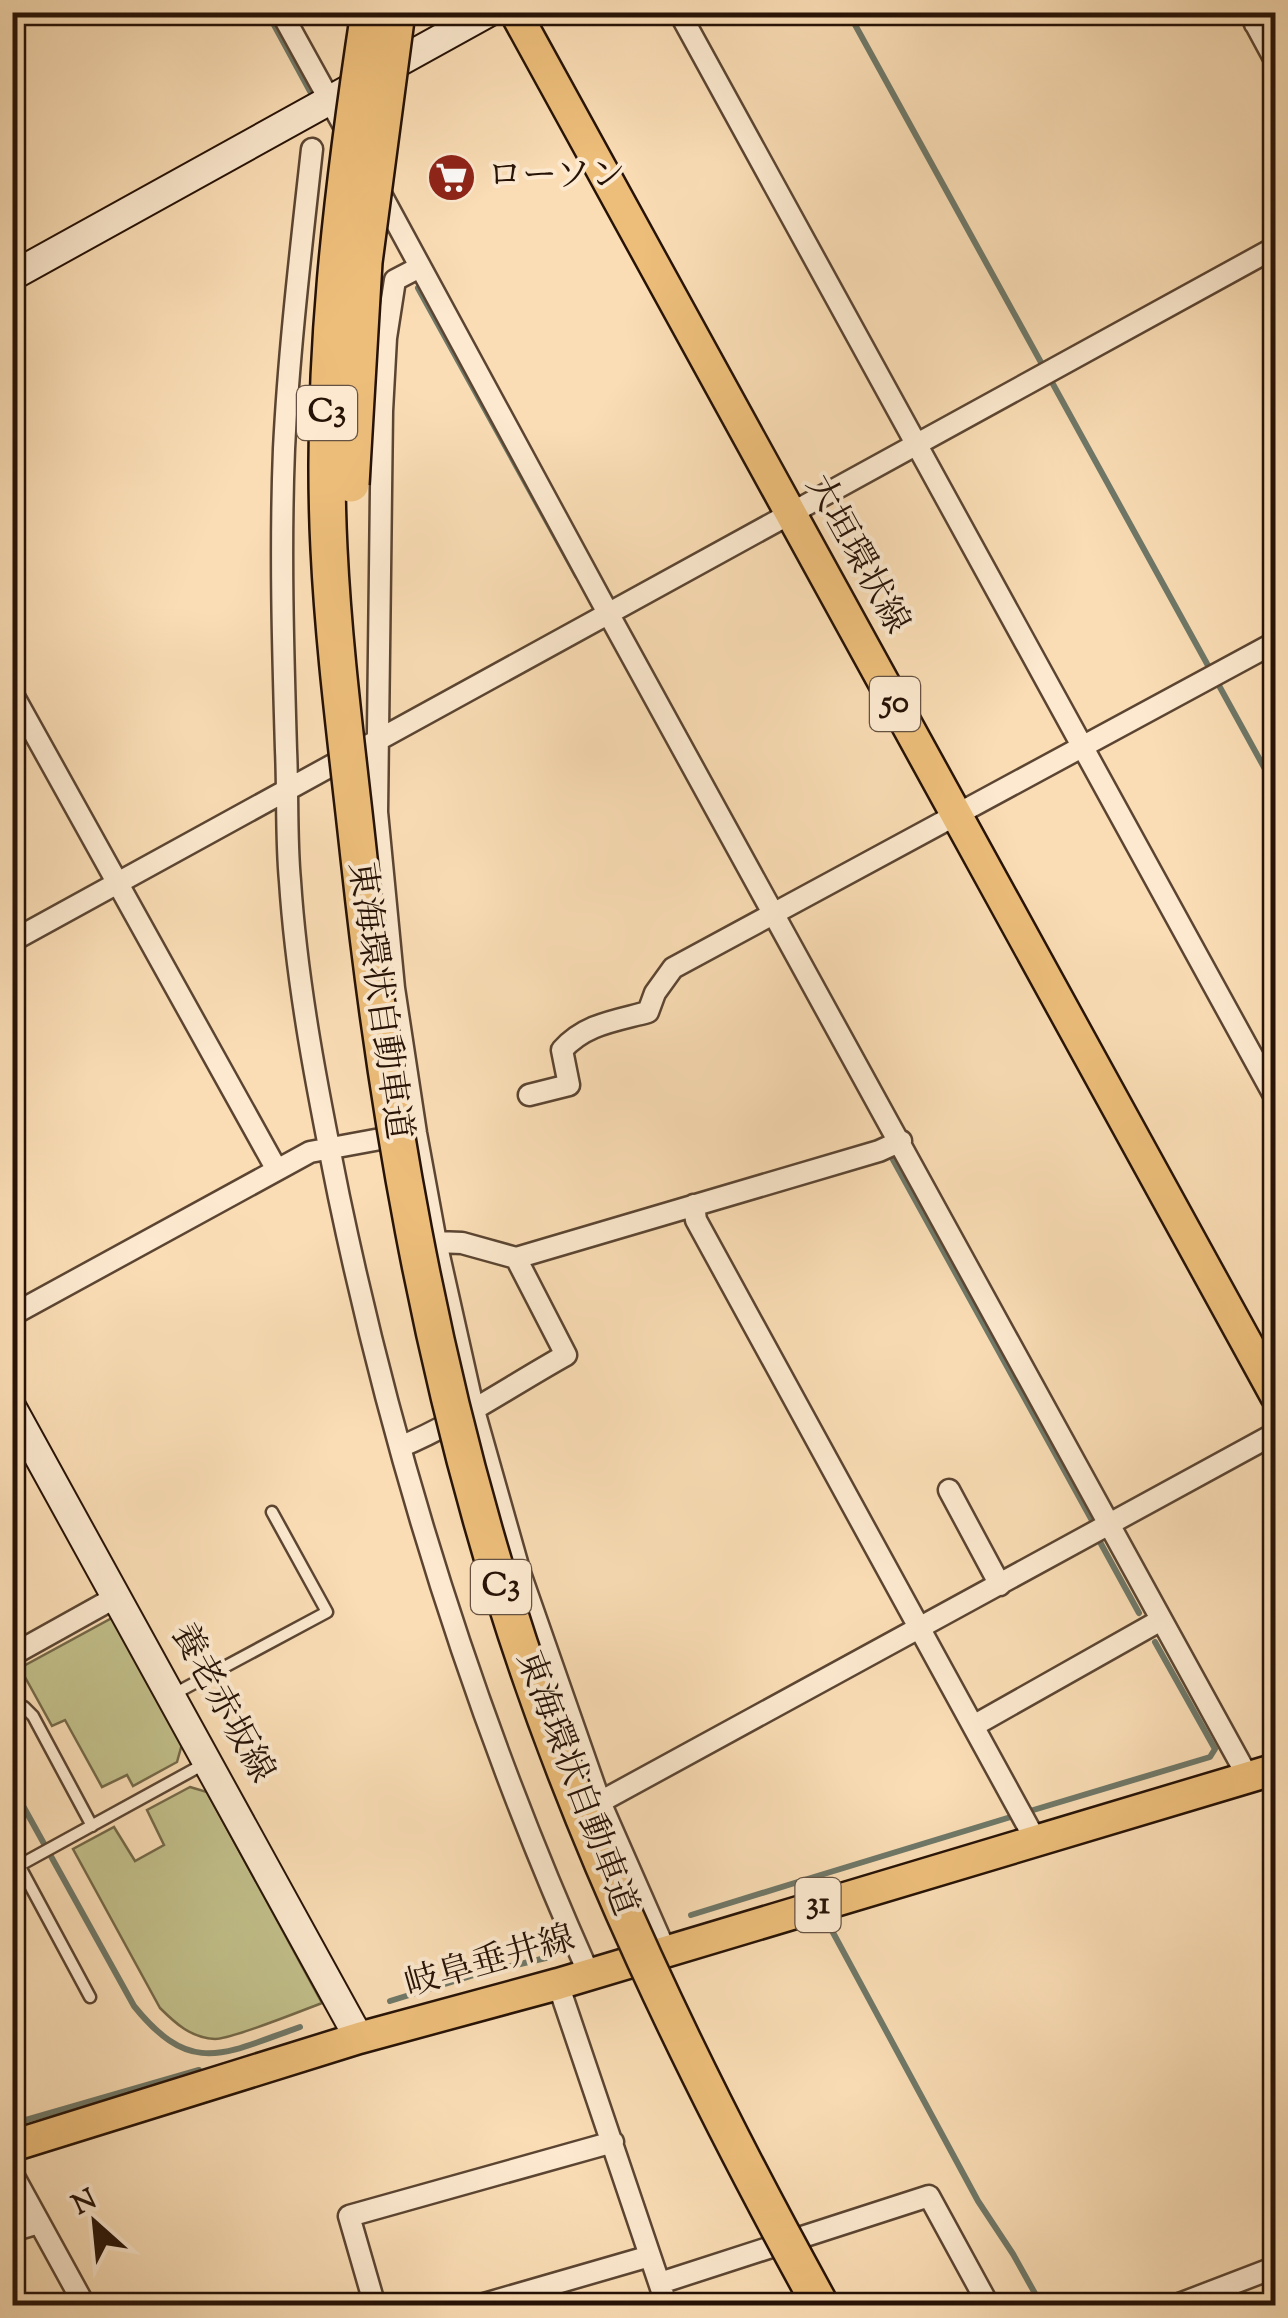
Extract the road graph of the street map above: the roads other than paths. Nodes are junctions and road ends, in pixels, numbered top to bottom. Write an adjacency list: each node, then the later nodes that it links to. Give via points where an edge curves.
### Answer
1 (281, 12): 10 (street)
2 (368, 12): 25 (highway, 東海環状自動車道 / C3, bridge, via 333,282 328,416 328,544)
3 (397, 12): 25 (highway, 東海環状自動車道 / C3, bridge, via 364,262 353,409)
4 (489, 12): 10 (main road)
5 (515, 12): 18 (main road, 大垣環状線 / 50)
6 (679, 12): 17 (street)
7 (1276, 13): 8 (street)
8 (1252, 18): 9 (street)
9 (1276, 62)
10 (330, 102): 13 (street); 14 (main road)
11 (312, 149): 15 (street)
12 (1276, 247): 17 (street)
13 (420, 267): 16 (street, via 395,280); 19 (street)
14 (12, 276)
15 (292, 336): 16 (street); 24 (street, via 283,528)
16 (386, 338): 22 (street)
17 (918, 444): 18 (street); 23 (street)
18 (790, 513): 19 (street); 26 (main road, 大垣環状線 / 50)
19 (608, 613): 22 (street); 28 (street)
20 (1276, 642): 23 (street)
21 (12, 693): 27 (street)
22 (376, 740): 24 (street); 32 (street, via 387,918)
23 (1080, 748): 26 (street); 31 (street)
24 (288, 790): 27 (street); 34 (street, via 290,882)
25 (354, 815): 80 (highway, 東海環状自動車道 / C3, bridge, via 391,1114 422,1280 505,1600 621,1910)
26 (956, 815): 28 (street); 40 (main road, 大垣環状線 / 50)
27 (118, 884): 29 (street); 35 (street)
28 (775, 914): 30 (street, via 674,968 648,1012 573,1038 562,1050 568,1085); 33 (street)
29 (12, 941)
30 (529, 1095)
31 (1276, 1099)
32 (416, 1133): 34 (street); 37 (street)
33 (901, 1141): 36 (street); 47 (street)
34 (329, 1148): 35 (street); 44 (street)
35 (277, 1170): 39 (street)
36 (694, 1206): 38 (street); 51 (street)
37 (436, 1242): 38 (street); 41 (street)
38 (516, 1258): 41 (street, via 566,1355)
39 (12, 1315)
40 (1276, 1396)
41 (473, 1407): 44 (street); 58 (street, via 520,1573)
42 (12, 1408): 49 (main road, 養老赤坂線)
43 (1276, 1433): 47 (street)
44 (400, 1446): 64 (street, via 508,1780)
45 (949, 1490): 48 (street)
46 (272, 1512): 53 (lane, via 326,1612)
47 (1110, 1525): 48 (street); 50 (street)
48 (1000, 1585): 51 (street)
49 (118, 1596): 52 (street); 53 (main road, 養老赤坂線)
50 (1161, 1620): 55 (street); 57 (street)
51 (922, 1628): 55 (street); 58 (street)
52 (12, 1655)
53 (173, 1694): 56 (main road, 養老赤坂線)
54 (12, 1704): 59 (lane, via 33,1716)
55 (975, 1725): 60 (street)
56 (210, 1762): 59 (lane); 67 (main road, 養老赤坂線)
57 (1268, 1775): 60 (main road, 岐阜垂井線 / 31)
58 (600, 1802): 63 (street)
59 (92, 1826): 62 (lane)
60 (1036, 1841): 63 (main road, 岐阜垂井線 / 31)
61 (12, 1852): 62 (lane)
62 (20, 1865): 66 (lane)
63 (664, 1950): 64 (main road, 岐阜垂井線 / 31)
64 (589, 1974): 65 (main road, 岐阜垂井線 / 31)
65 (558, 1984): 67 (main road, 岐阜垂井線 / 31); 68 (street)
66 (90, 1998)
67 (359, 2038): 69 (main road, 岐阜垂井線 / 31)
68 (613, 2142): 73 (street); 77 (street, via 349,2216)
69 (12, 2146)
70 (12, 2173): 71 (street)
71 (39, 2223): 72 (street); 76 (street)
72 (12, 2231)
73 (650, 2256): 75 (street); 78 (street)
74 (1276, 2267): 82 (street)
75 (660, 2283): 79 (street); 81 (street, via 929,2196)
76 (85, 2306)
77 (375, 2306)
78 (477, 2306)
79 (667, 2306)
80 (821, 2306)
81 (989, 2306)
82 (1174, 2306)

